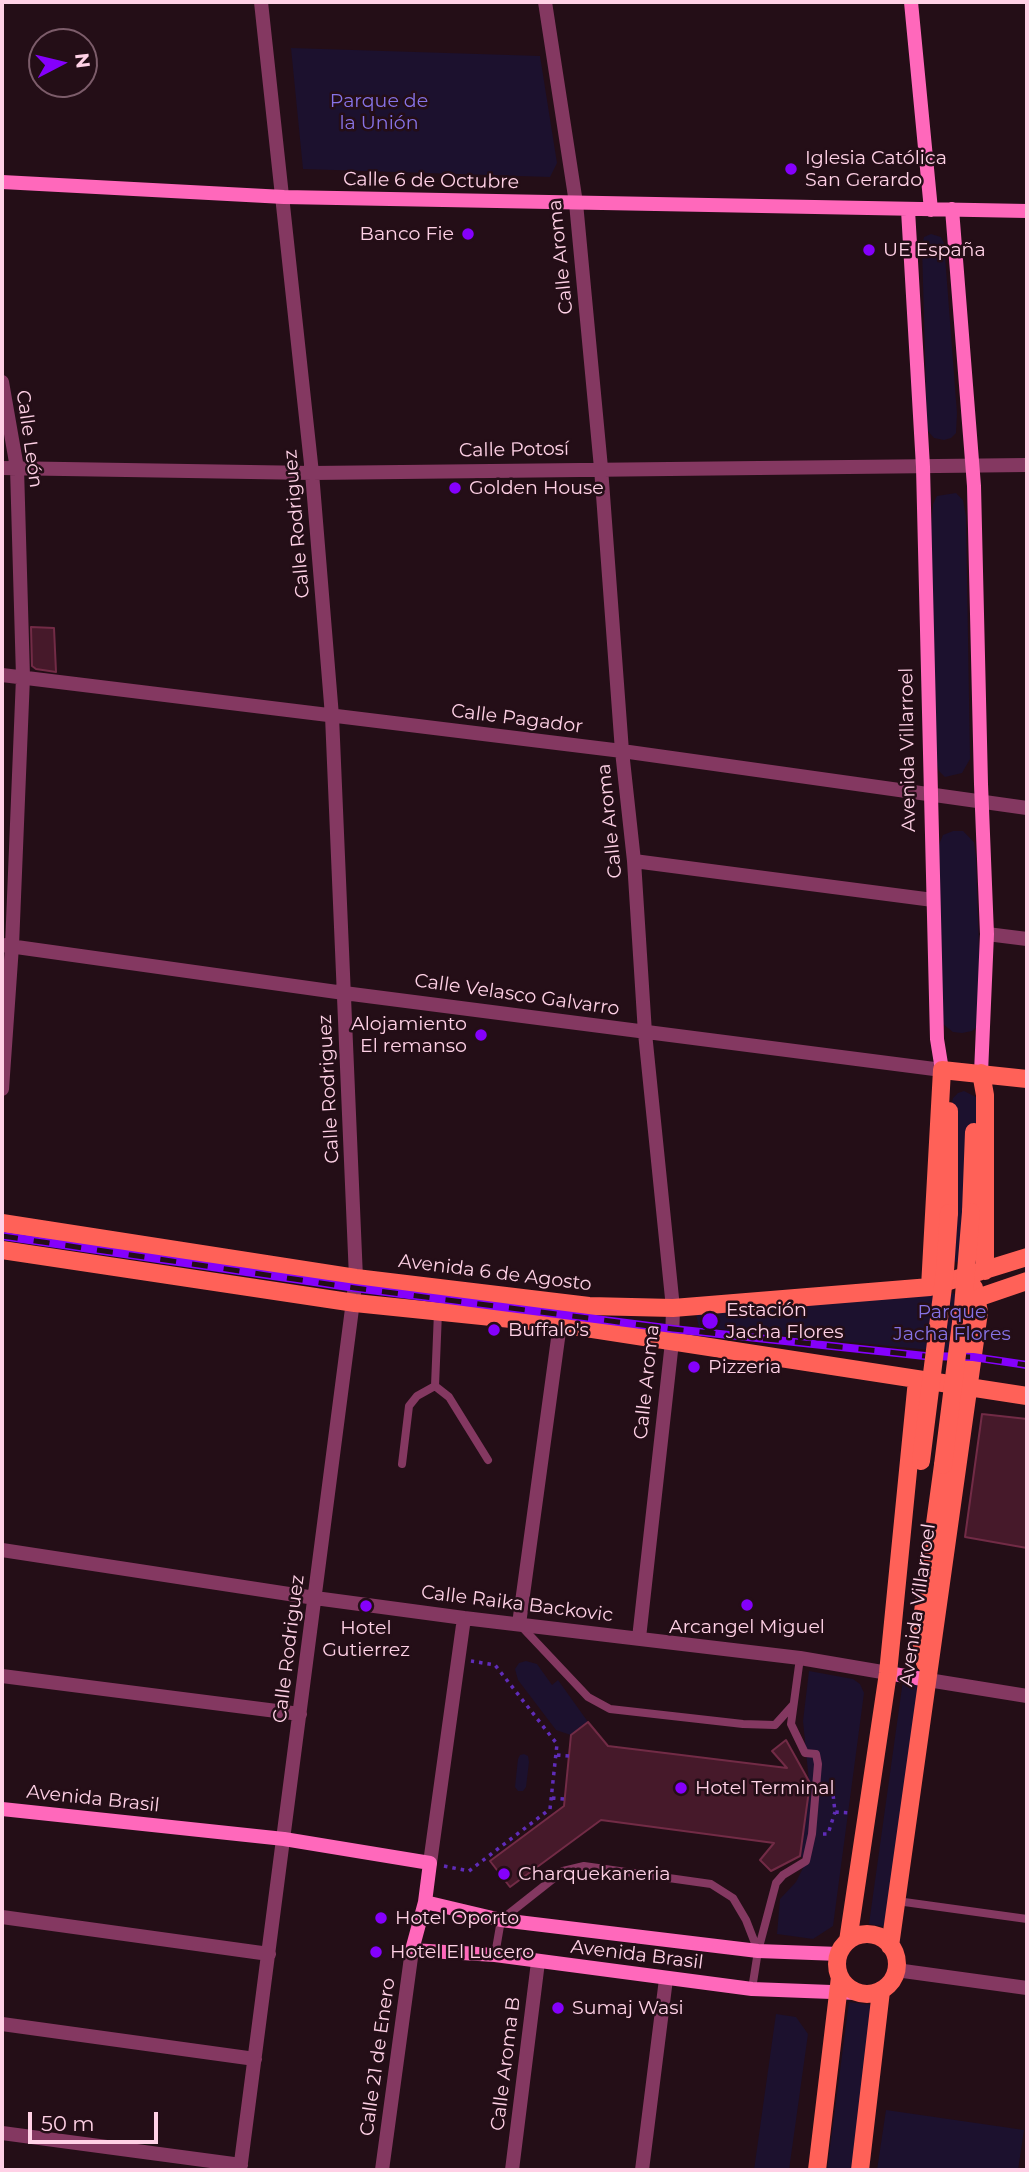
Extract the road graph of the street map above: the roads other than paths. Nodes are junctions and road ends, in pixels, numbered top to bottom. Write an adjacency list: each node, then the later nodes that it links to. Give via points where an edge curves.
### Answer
1 (261, 2): 5 (street, Calle Rodriguez)
2 (545, 2): 6 (street, Calle Aroma)
3 (911, 2): 9 (main road)
4 (2, 182): 5 (main road, Calle 6 de Octubre)
5 (284, 197): 6 (main road, Calle 6 de Octubre); 17 (street, Calle Rodriguez)
6 (576, 203): 8 (main road, Calle 6 de Octubre); 16 (street, Calle Aroma)
7 (953, 209): 9 (main road, Calle 6 de Octubre); 10 (main road, Calle 6 de Octubre); 13 (main road)
8 (908, 210): 9 (main road, Calle 6 de Octubre); 14 (main road, Avenida Villarroel)
9 (930, 210)
10 (1027, 211)
11 (2, 382): 15 (street, Calle León)
12 (1027, 465): 13 (street, Calle Potosí)
13 (973, 466): 14 (street, Calle Potosí); 23 (main road)
14 (923, 467): 16 (street, Calle Potosí); 22 (main road, Avenida Villarroel)
15 (9, 468): 17 (street, Calle Potosí); 19 (street, Calle León)
16 (601, 468): 17 (street, Calle Potosí); 21 (street, Calle Aroma)
17 (312, 473): 20 (street, Calle Rodriguez)
18 (2, 675): 19 (street, Calle Pagador)
19 (23, 677): 20 (street, Calle Pagador); 29 (street, Calle León)
20 (332, 716): 21 (street, Calle Pagador); 30 (street, Calle Rodriguez)
21 (622, 751): 22 (street, Calle Pagador); 25 (street, Calle Aroma)
22 (930, 796): 23 (street, Calle Pagador); 26 (main road, Avenida Villarroel)
23 (982, 803): 24 (street, Calle Pagador); 27 (main road)
24 (1027, 808)
25 (634, 861): 26 (street); 31 (street, Calle Aroma)
26 (933, 900): 32 (main road, Avenida Villarroel)
27 (987, 934): 28 (street); 33 (main road)
28 (1027, 939)
29 (7, 946): 30 (street, Calle Velasco Galvarro); 35 (street, Calle León)
30 (344, 993): 31 (street, Calle Velasco Galvarro); 40 (street, Calle Rodriguez)
31 (645, 1033): 32 (street, Calle Velasco Galvarro); 46 (street, Calle Aroma)
32 (942, 1070): 33 (main road, Calle Velasco Galvarro); 43 (main road, Avenida Villarroel); 62 (main road, bridge, via 948,1096 945,1271 901,1626)
33 (981, 1073): 34 (main road, Calle Velasco Galvarro); 39 (main road, via 985,1095); 45 (main road, bridge, via 974,1092)
34 (1027, 1079)
35 (2, 1089)
36 (2, 1223): 40 (main road, Avenida 6 de Agosto)
37 (2, 1250): 44 (main road)
38 (1027, 1257): 39 (main road, Avenida 6 de Agosto)
39 (985, 1271): 41 (main road, Avenida 6 de Agosto)
40 (356, 1278): 44 (street, Calle Rodriguez); 46 (main road, Avenida 6 de Agosto, via 589,1306)
41 (960, 1279): 43 (main road, Avenida 6 de Agosto); 52 (main road, Avenida Villarroel, via 974,1288 979,1312)
42 (1027, 1281): 45 (main road, bridge)
43 (930, 1287): 46 (main road, Avenida 6 de Agosto)
44 (355, 1303): 47 (main road); 57 (street, Calle Rodriguez)
45 (963, 1307): 64 (main road, bridge, via 920,1634)
46 (673, 1308): 49 (street, Calle Aroma)
47 (438, 1312): 48 (main road); 51 (lane)
48 (560, 1324): 49 (main road); 59 (street)
49 (672, 1342): 50 (main road); 60 (street, Calle Aroma)
50 (917, 1380): 52 (main road); 62 (main road, Avenida Villarroel)
51 (435, 1386): 54 (lane, via 449,1397); 55 (lane, via 409,1406)
52 (969, 1388): 53 (main road); 64 (main road, Avenida Villarroel)
53 (1027, 1396)
54 (488, 1460)
55 (402, 1464)
56 (2, 1550): 57 (street, Calle Raika Backovic)
57 (315, 1598): 58 (street, Calle Raika Backovic); 67 (street, Calle Rodriguez)
58 (464, 1618): 59 (street, Calle Raika Backovic); 70 (street)
59 (519, 1623): 60 (street, Calle Raika Backovic); 66 (lane, via 588,1697 610,1709 775,1725)
60 (639, 1638): 61 (street, Calle Raika Backovic)
61 (800, 1658): 62 (street, Calle Raika Backovic); 66 (lane)
62 (888, 1673): 64 (main road, Calle Raika Backovic); 77 (main road, Avenida Villarroel)
63 (2, 1676): 67 (street)
64 (928, 1680): 65 (street, Calle Raika Backovic); 71 (main road, Avenida Villarroel)
65 (1027, 1696)
66 (793, 1705): 79 (lane, via 791,1724 804,1753 816,1754 817,1793 806,1861 776,1883)
67 (300, 1714): 69 (street, Calle Rodriguez)
68 (2, 1809): 69 (main road, Avenida Brasil)
69 (284, 1839): 70 (main road, Avenida Brasil); 80 (street, Calle Rodriguez)
70 (430, 1863): 72 (main road)
71 (897, 1901): 74 (lane); 76 (main road, Avenida Villarroel)
72 (425, 1902): 75 (main road, Avenida Brasil); 78 (main road)
73 (2, 1917): 80 (street)
74 (1027, 1919)
75 (501, 1920): 79 (main road, Avenida Brasil); 79 (lane, via 563,1871 584,1866 710,1884 733,1898); 81 (lane)
76 (890, 1946): 77 (main road, via 870,1935 855,1937); 83 (main road)
77 (844, 1948): 79 (main road, Avenida Brasil); 85 (main road, via 837,1967)
78 (412, 1950): 81 (main road, Avenida Brasil); 93 (street, Calle 21 de Enero)
79 (758, 1951): 87 (lane)
80 (269, 1954): 90 (street, Calle Rodriguez)
81 (495, 1955): 82 (main road, Avenida Brasil)
82 (538, 1962): 84 (main road, Avenida Brasil); 94 (street, Calle Aroma B)
83 (896, 1970): 86 (street); 88 (main road)
84 (666, 1979): 87 (main road, Avenida Brasil); 95 (street)
85 (839, 1985): 87 (main road, Avenida Brasil); 88 (main road, via 858,1993); 96 (main road)
86 (1027, 1988)
87 (752, 1989)
88 (881, 1991): 97 (main road)
89 (2, 2024): 90 (street)
90 (255, 2059): 92 (street, Calle Rodriguez)
91 (2, 2133): 92 (street)
92 (240, 2168)
93 (382, 2170)
94 (512, 2170)
95 (642, 2170)
96 (817, 2170)
97 (860, 2170)

